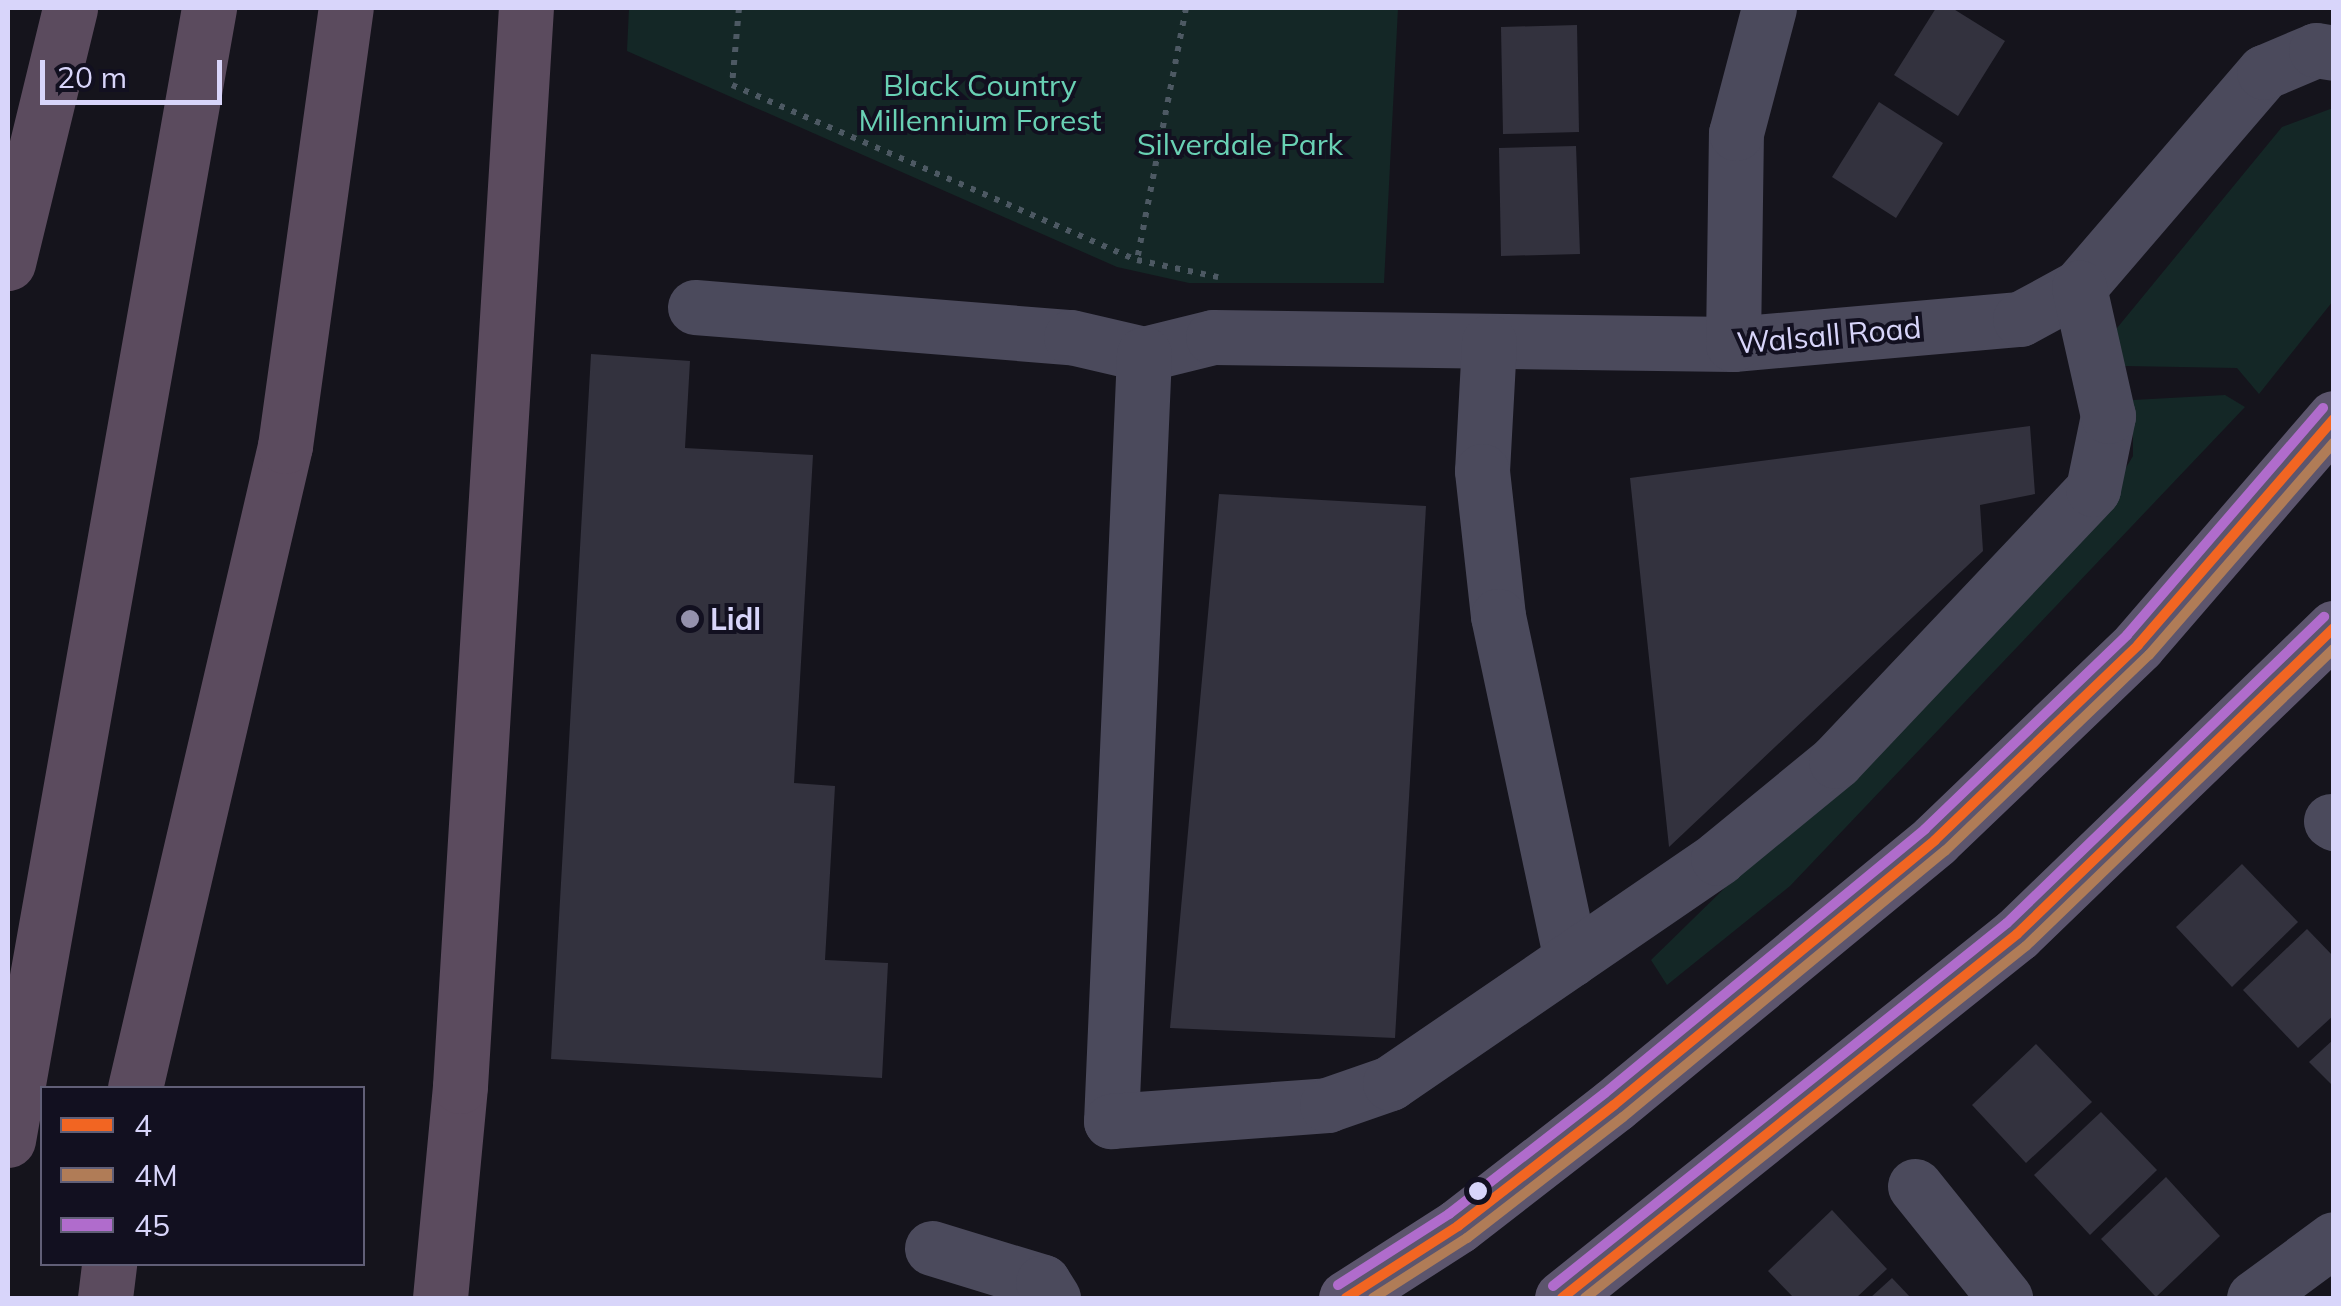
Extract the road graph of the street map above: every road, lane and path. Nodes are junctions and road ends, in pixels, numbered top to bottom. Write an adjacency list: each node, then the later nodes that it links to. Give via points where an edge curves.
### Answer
1 (46, 8): 10 (highway)
2 (70, 8): 12 (highway)
3 (209, 8): 23 (highway)
4 (346, 8): 22 (highway, via 285,446)
5 (526, 8): 29 (highway, via 460,1086)
6 (740, 8): 11 (path, via 732,85)
7 (1186, 8): 11 (path)
8 (1769, 8): 17 (street, via 1736,133)
9 (2334, 53): 13 (street, Walsall Road, via 2316,50 2264,72)
10 (8, 233)
11 (1137, 260): 15 (path, via 1219,274)
12 (8, 263)
13 (2079, 287): 17 (street, Walsall Road, via 2020,319); 21 (street, via 2108,416 2093,489 1836,761 1718,858)
14 (695, 306): 18 (street, via 1071,337)
15 (1212, 337): 16 (street, Walsall Road); 18 (street, Walsall Road)
16 (1489, 342): 17 (street, Walsall Road); 21 (street, via 1482,470 1498,616)
17 (1733, 344)
18 (1144, 354): 21 (street, via 1111,1120 1327,1105 1390,1083)
19 (2334, 418): 31 (main road, via 2138,645 1935,840 1614,1105 1458,1226)
20 (2334, 628): 32 (main road, via 2017,934)
21 (1571, 959)
22 (135, 1086)
23 (8, 1140)
24 (1915, 1186): 33 (street)
25 (2332, 1245): 34 (street)
26 (932, 1248): 30 (street, via 1043,1282)
27 (109, 1266): 28 (highway)
28 (105, 1298)
29 (440, 1298)
30 (1054, 1298)
31 (1346, 1298)
32 (1562, 1298)
33 (2004, 1298)
34 (2254, 1298)

